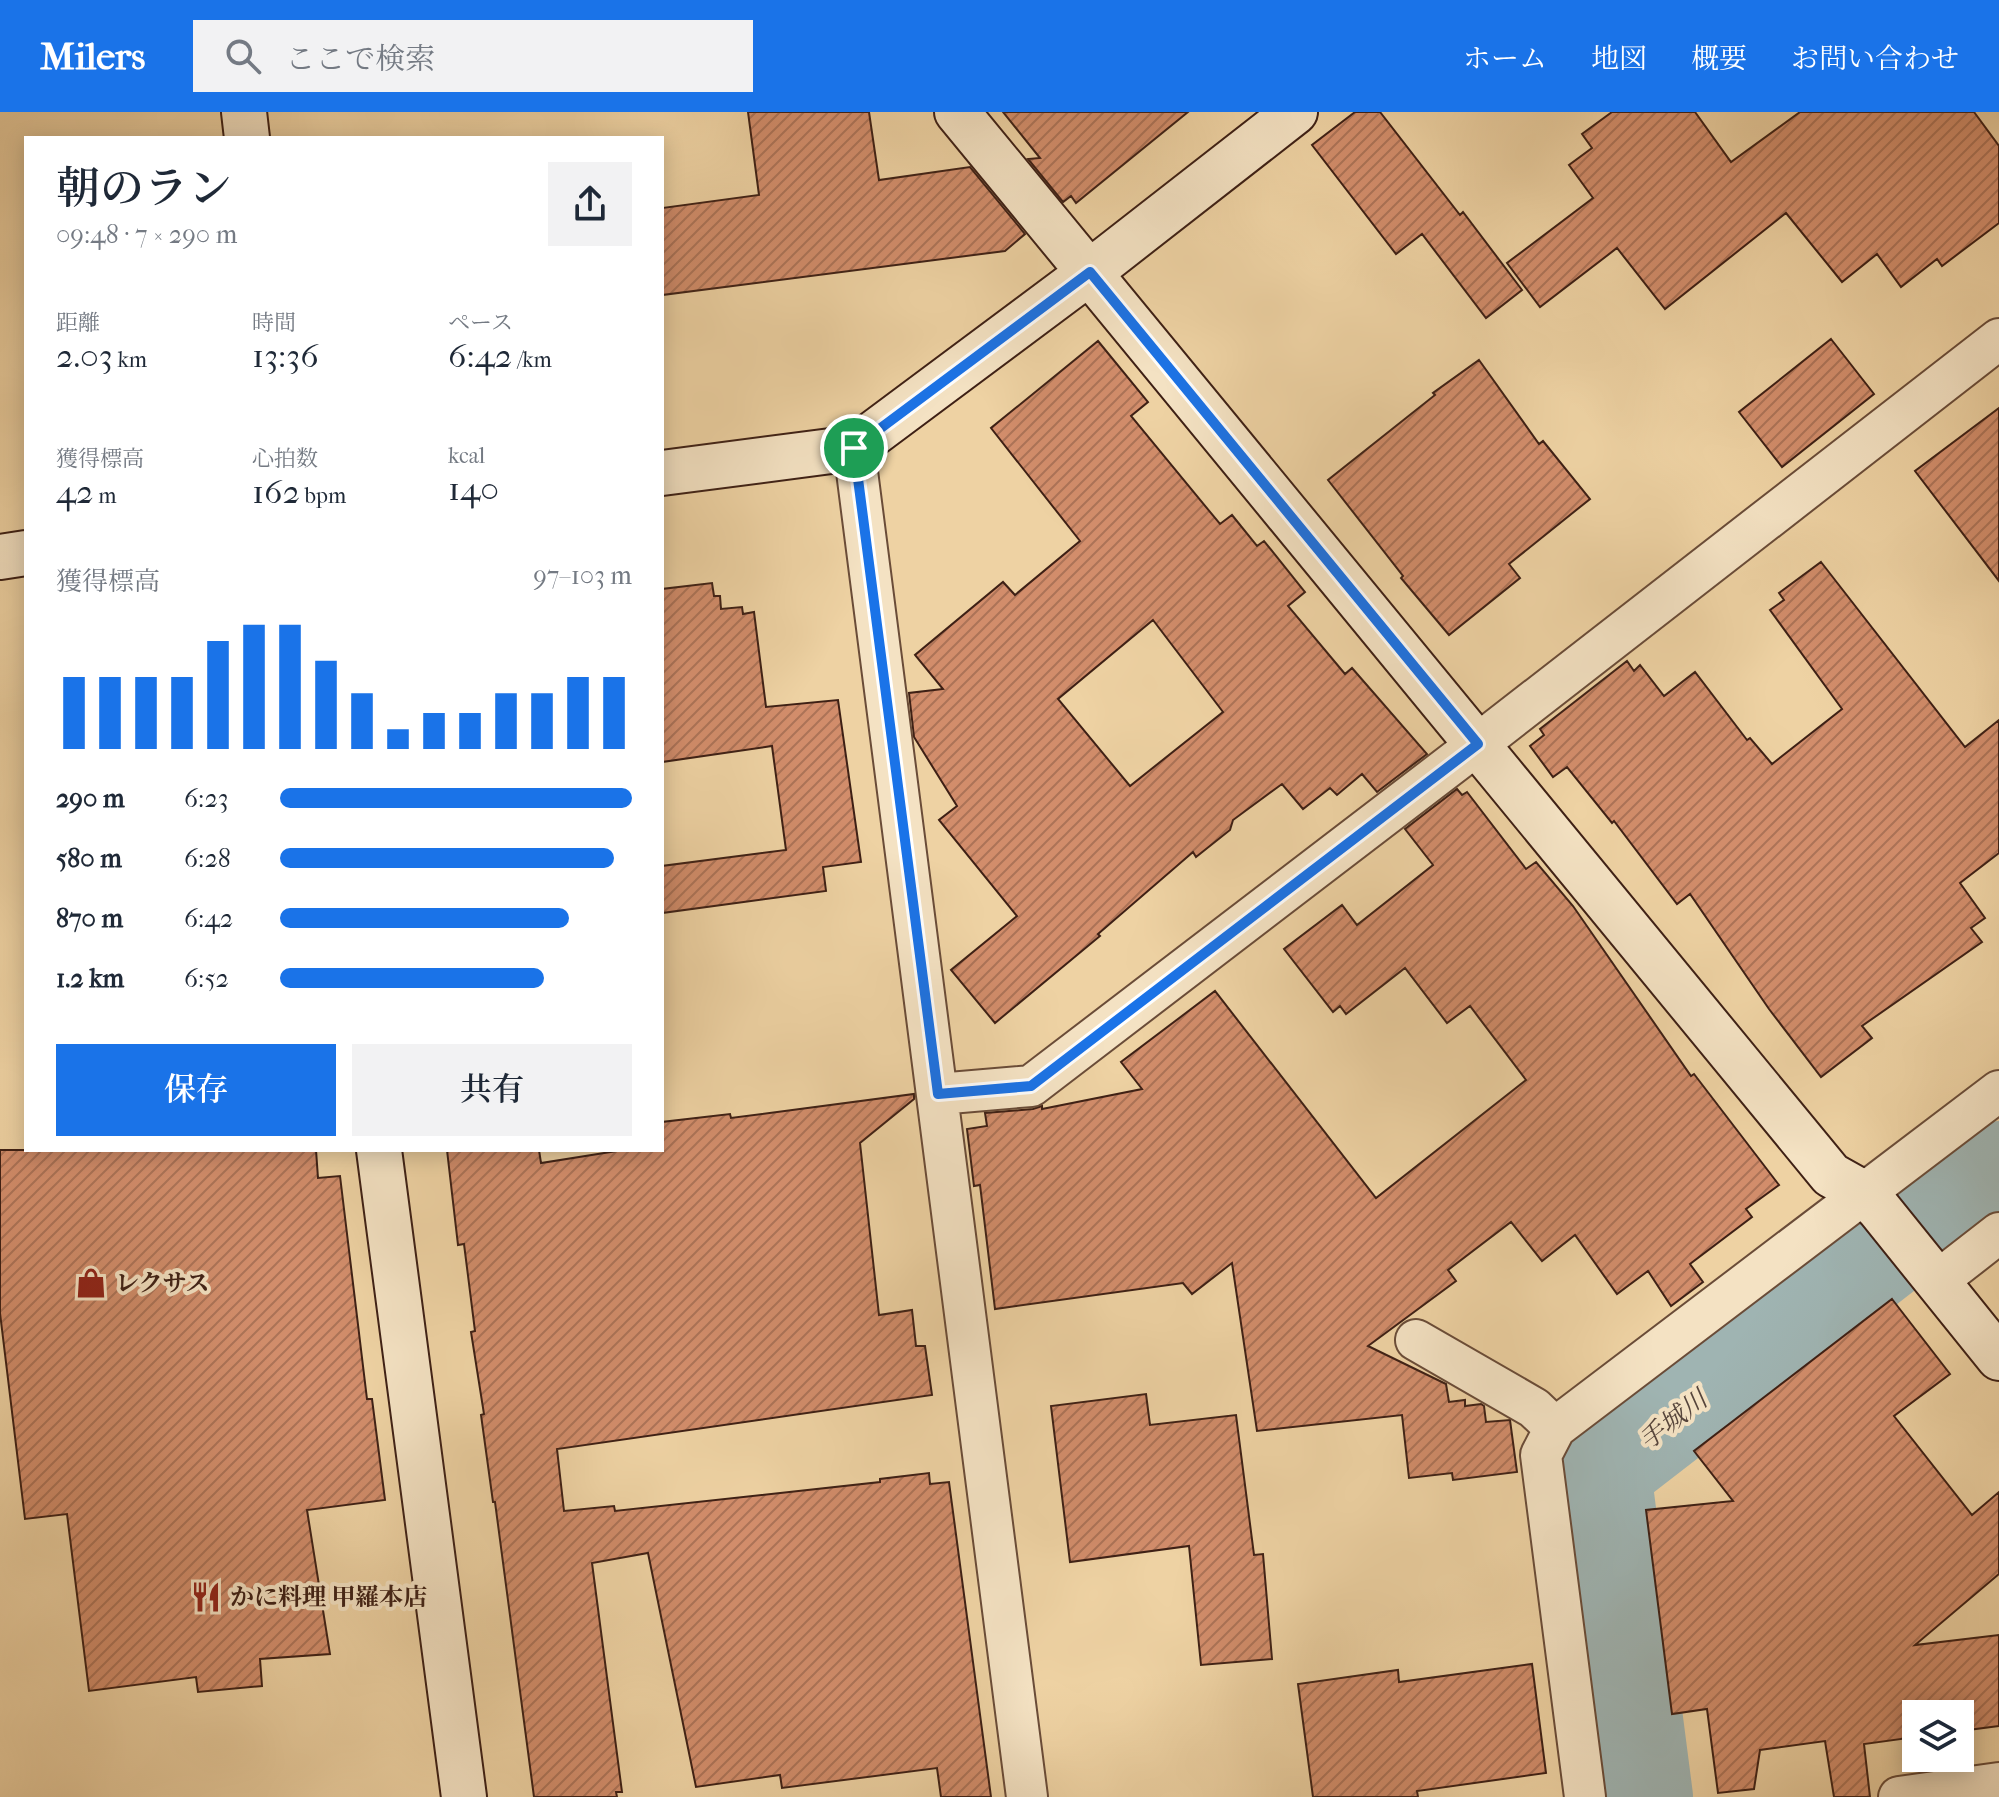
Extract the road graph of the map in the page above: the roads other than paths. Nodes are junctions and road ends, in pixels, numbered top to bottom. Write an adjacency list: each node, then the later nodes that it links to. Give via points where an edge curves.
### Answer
1 (244, 112): 4 (street)
2 (957, 112): 5 (street)
3 (1295, 112): 5 (street)
4 (247, 136)
5 (1090, 272): 7 (street); 11 (street)
6 (1999, 339): 11 (street)
7 (854, 448): 8 (street); 13 (street)
8 (664, 473)
9 (24, 553): 10 (street)
10 (0, 557)
11 (1478, 744): 13 (street, via 1031,1086); 15 (street, via 1831,1175)
12 (1999, 1091): 15 (street)
13 (938, 1094): 23 (street)
14 (379, 1152): 22 (street)
15 (1872, 1202): 17 (street); 20 (street)
16 (1999, 1233): 17 (street)
17 (1928, 1272): 19 (street)
18 (1416, 1340): 20 (street, via 1534,1408)
19 (1999, 1358)
20 (1555, 1428): 24 (street, via 1541,1455)
21 (1999, 1783): 25 (street)
22 (464, 1797)
23 (1027, 1797)
24 (1585, 1797)
25 (1899, 1797)

